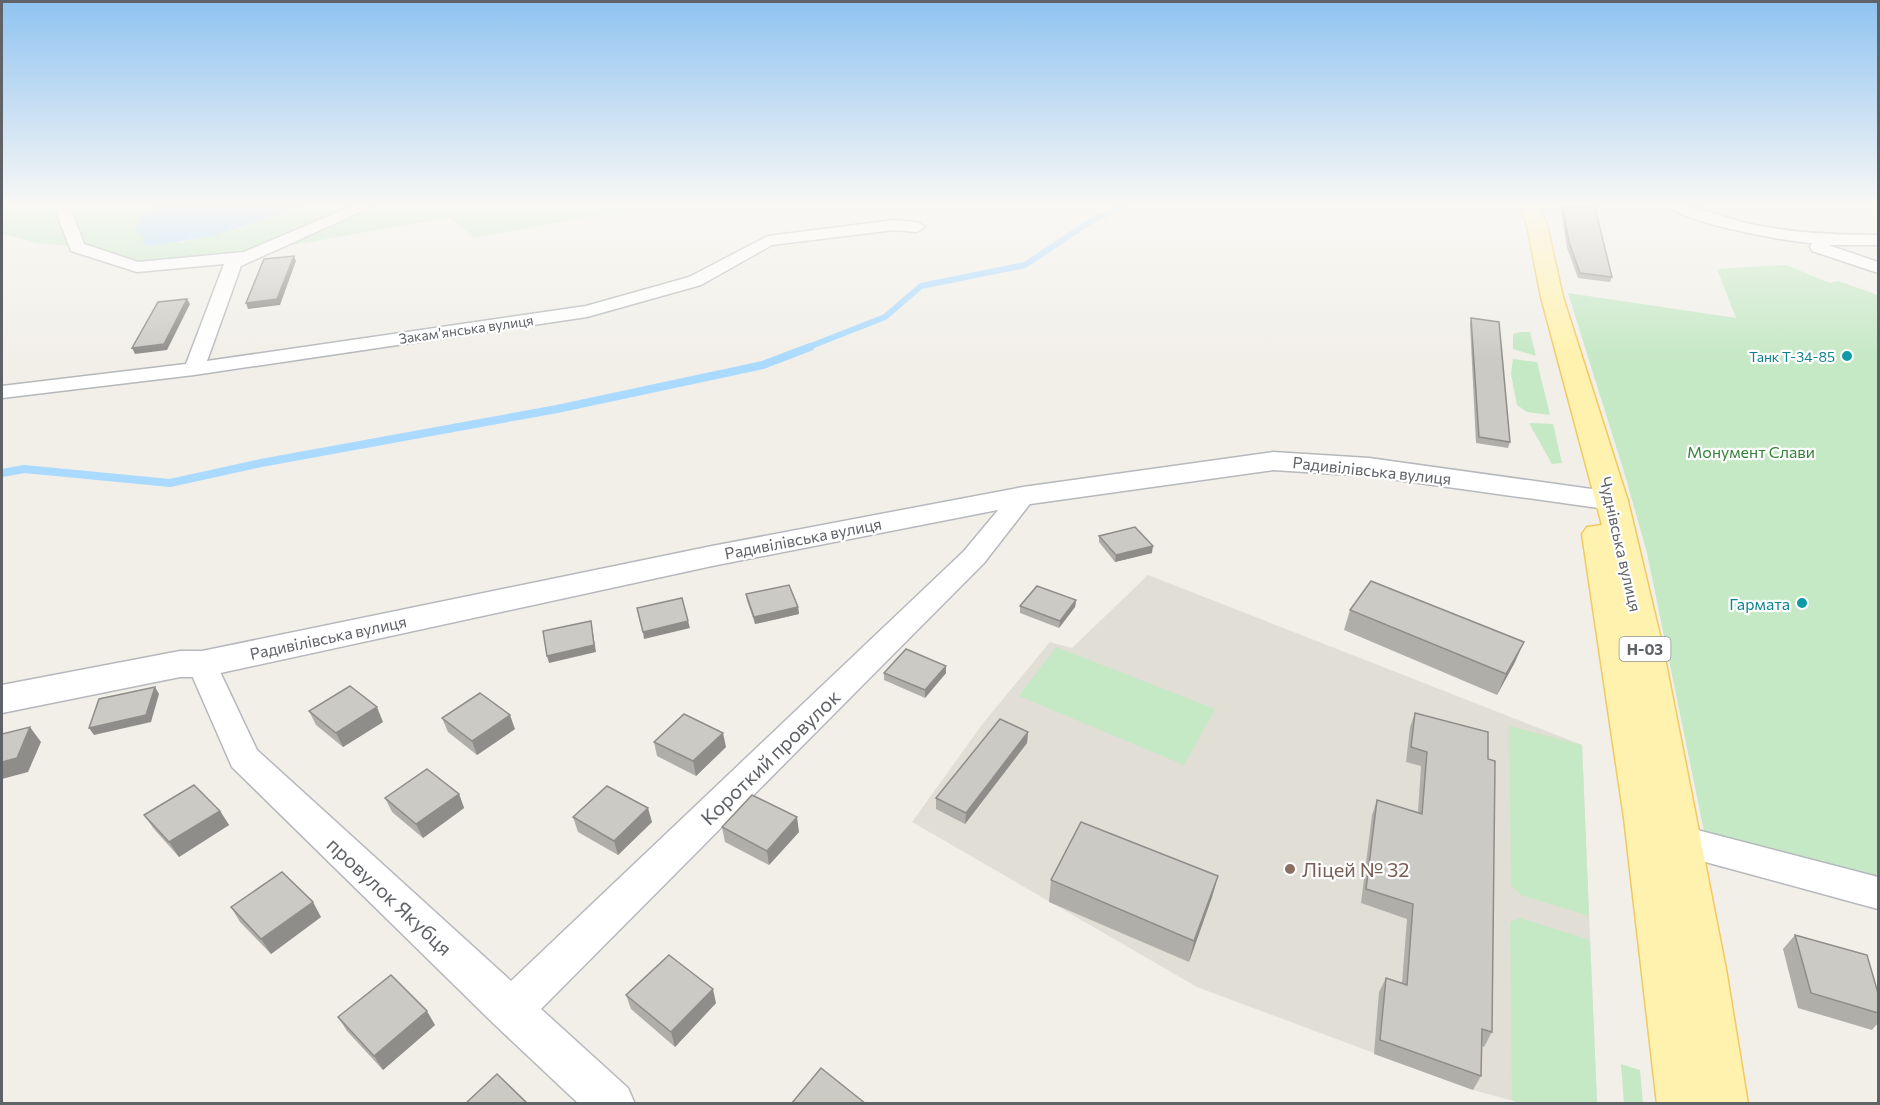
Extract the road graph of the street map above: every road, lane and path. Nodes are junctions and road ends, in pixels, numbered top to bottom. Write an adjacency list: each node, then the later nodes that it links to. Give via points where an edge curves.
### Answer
1 (100, 256): 7 (street, via 137,267)
2 (251, 256): 7 (street)
3 (742, 256): 9 (street, Закамʼянська вулиця, via 695,282 587,311)
4 (1530, 256): 12 (main road, Чуднівська вулиця / Н-03, via 1538,296)
5 (1543, 256): 12 (main road, Чуднівська вулиця / Н-03)
6 (1838, 256): 8 (street)
7 (248, 257): 9 (street, via 233,263)
8 (1878, 268)
9 (194, 369): 10 (street, Закамʼянська вулиця)
10 (2, 392)
11 (1023, 496): 12 (street, Радивілівська вулиця, via 1273,461 1369,467); 13 (street, Радивілівська вулиця, via 712,556); 17 (street, Короткий провулок, via 974,557)
12 (1602, 499): 15 (main road, Чуднівська вулиця / Н-03, via 1645,648); 19 (main road, Чуднівська вулиця / Н-03, via 1618,646 1668,959)
13 (202, 664): 14 (street, Радивілівська вулиця, via 180,664); 17 (street, провулок Якубця, via 244,758)
14 (2, 699)
15 (1678, 840): 16 (street); 20 (main road, Чуднівська вулиця / Н-03)
16 (1878, 893)
17 (510, 1011): 18 (street, провулок Якубця)
18 (612, 1104)
19 (1685, 1104)
20 (1720, 1104)

